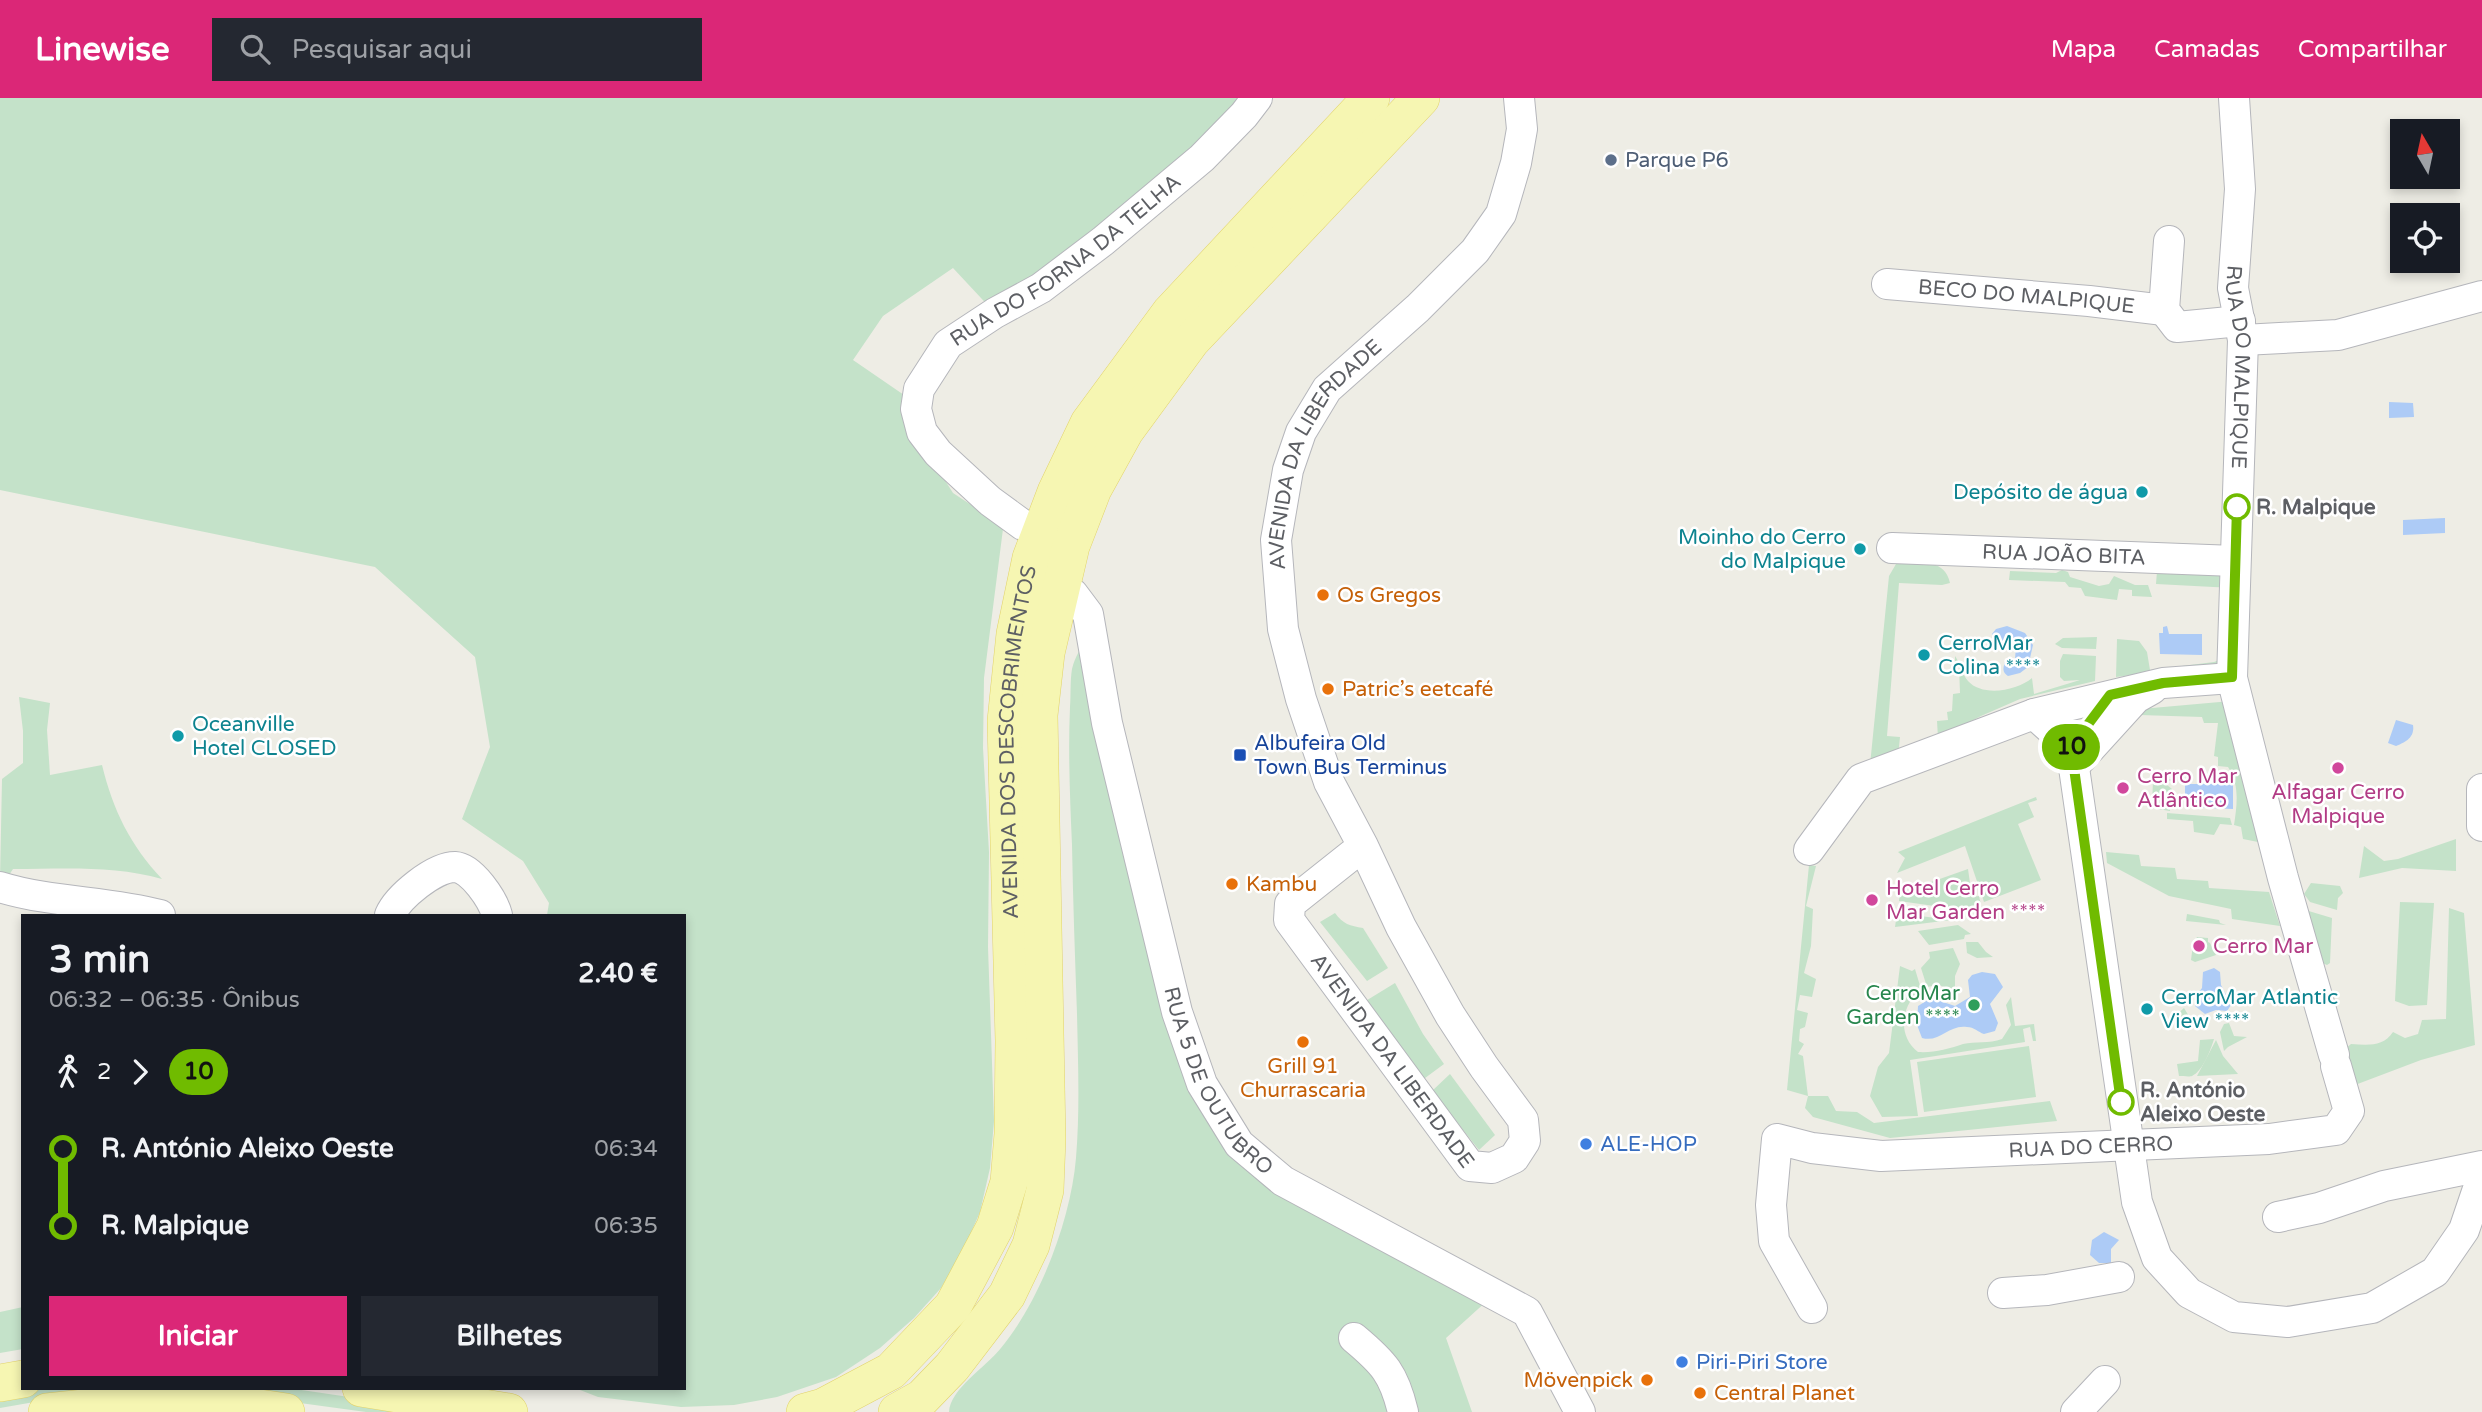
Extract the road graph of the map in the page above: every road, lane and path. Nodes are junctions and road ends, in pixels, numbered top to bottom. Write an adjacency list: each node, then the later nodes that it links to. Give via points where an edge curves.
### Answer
1 (1257, 98): 12 (street, RUA DO FORNA DA TELHA, via 1202,158 1104,241 1041,288 948,344 919,389 916,409 930,443 990,501)
2 (1371, 98): 11 (main road, AVENIDA DOS DESCOBRIMENTOS, via 1170,313 1089,424)
3 (1421, 98): 48 (main road, AVENIDA DOS DESCOBRIMENTOS, via 1191,341 1125,431 1093,489 1062,579 1039,715 1045,1189 1031,1245 1007,1295 952,1367 922,1398)
4 (2234, 98): 10 (street, RUA DO MALPIQUE, via 2240,189 2233,288)
5 (1518, 100): 24 (street, AVENIDA DA LIBERDADE, via 1522,129 1501,214 1475,251 1327,389 1301,432 1284,482 1276,541 1283,629 1329,782)
6 (2169, 241): 9 (street, BECO DO MALPIQUE)
7 (1887, 284): 9 (street, BECO DO MALPIQUE)
8 (2482, 296): 10 (street, via 2338,335)
9 (2164, 310): 10 (street, BECO DO MALPIQUE, via 2177,327)
10 (2241, 331): 14 (street, RUA DO MALPIQUE)
11 (1067, 469): 12 (street, via 1034,498); 16 (main road, AVENIDA DOS DESCOBRIMENTOS, via 1031,558)
12 (1023, 525): 16 (street, via 1011,574)
13 (1892, 548): 14 (street, RUA JOÃO BITA)
14 (2235, 561): 17 (street, RUA DO MALPIQUE)
15 (1073, 594): 50 (street, RUA 5 DE OUTUBRO, via 1088,614 1107,723 1177,1012 1202,1084 1239,1144 1283,1181 1527,1312)
16 (1021, 605): 47 (main road, AVENIDA DOS DESCOBRIMENTOS, via 1006,720 1014,1041 1009,1182 995,1227 953,1306 891,1371)
17 (2232, 677): 18 (street); 31 (street, RUA DO MALPIQUE)
18 (2163, 683): 19 (street); 21 (street, via 2136,698)
19 (2110, 695): 20 (street); 21 (street)
20 (2034, 714): 21 (street); 25 (street, via 1861,779)
21 (2073, 756): 32 (street)
22 (2482, 789): 23 (street)
23 (2482, 826)
24 (1363, 846): 24 (street, AVENIDA DA LIBERDADE, via 1290,904 1289,920 1470,1166 1492,1168 1514,1158 1525,1141 1523,1120 1450,1015 1401,928)
25 (1809, 850)
26 (0, 887): 28 (street)
27 (0, 905): 28 (street)
28 (153, 913)
29 (391, 914): 30 (street, via 422,882 440,870 456,867 470,873)
30 (497, 914)
31 (2335, 1060): 32 (street, RUA DO CERRO, via 2349,1111 2336,1130 2269,1139)
32 (2127, 1145): 34 (street, via 2137,1202 2157,1258 2189,1293 2234,1317 2288,1322 2372,1308 2435,1272 2464,1230); 38 (street, RUA DO CERRO, via 1881,1156 1777,1139 1771,1205 1774,1241)
33 (2482, 1166): 35 (street, via 2384,1186)
34 (2482, 1177)
35 (2278, 1217)
36 (2119, 1277): 37 (street)
37 (2003, 1293)
38 (1812, 1308)
39 (1354, 1338): 49 (street, via 1377,1357 1397,1385)
40 (21, 1379): 42 (main road)
41 (2105, 1381): 51 (street)
42 (0, 1383)
43 (373, 1390): 46 (main road)
44 (47, 1412): 45 (main road, via 150,1401 218,1402)
45 (286, 1412)
46 (509, 1412)
47 (805, 1412)
48 (897, 1412)
49 (1403, 1412)
50 (1580, 1412)
51 (2076, 1412)

